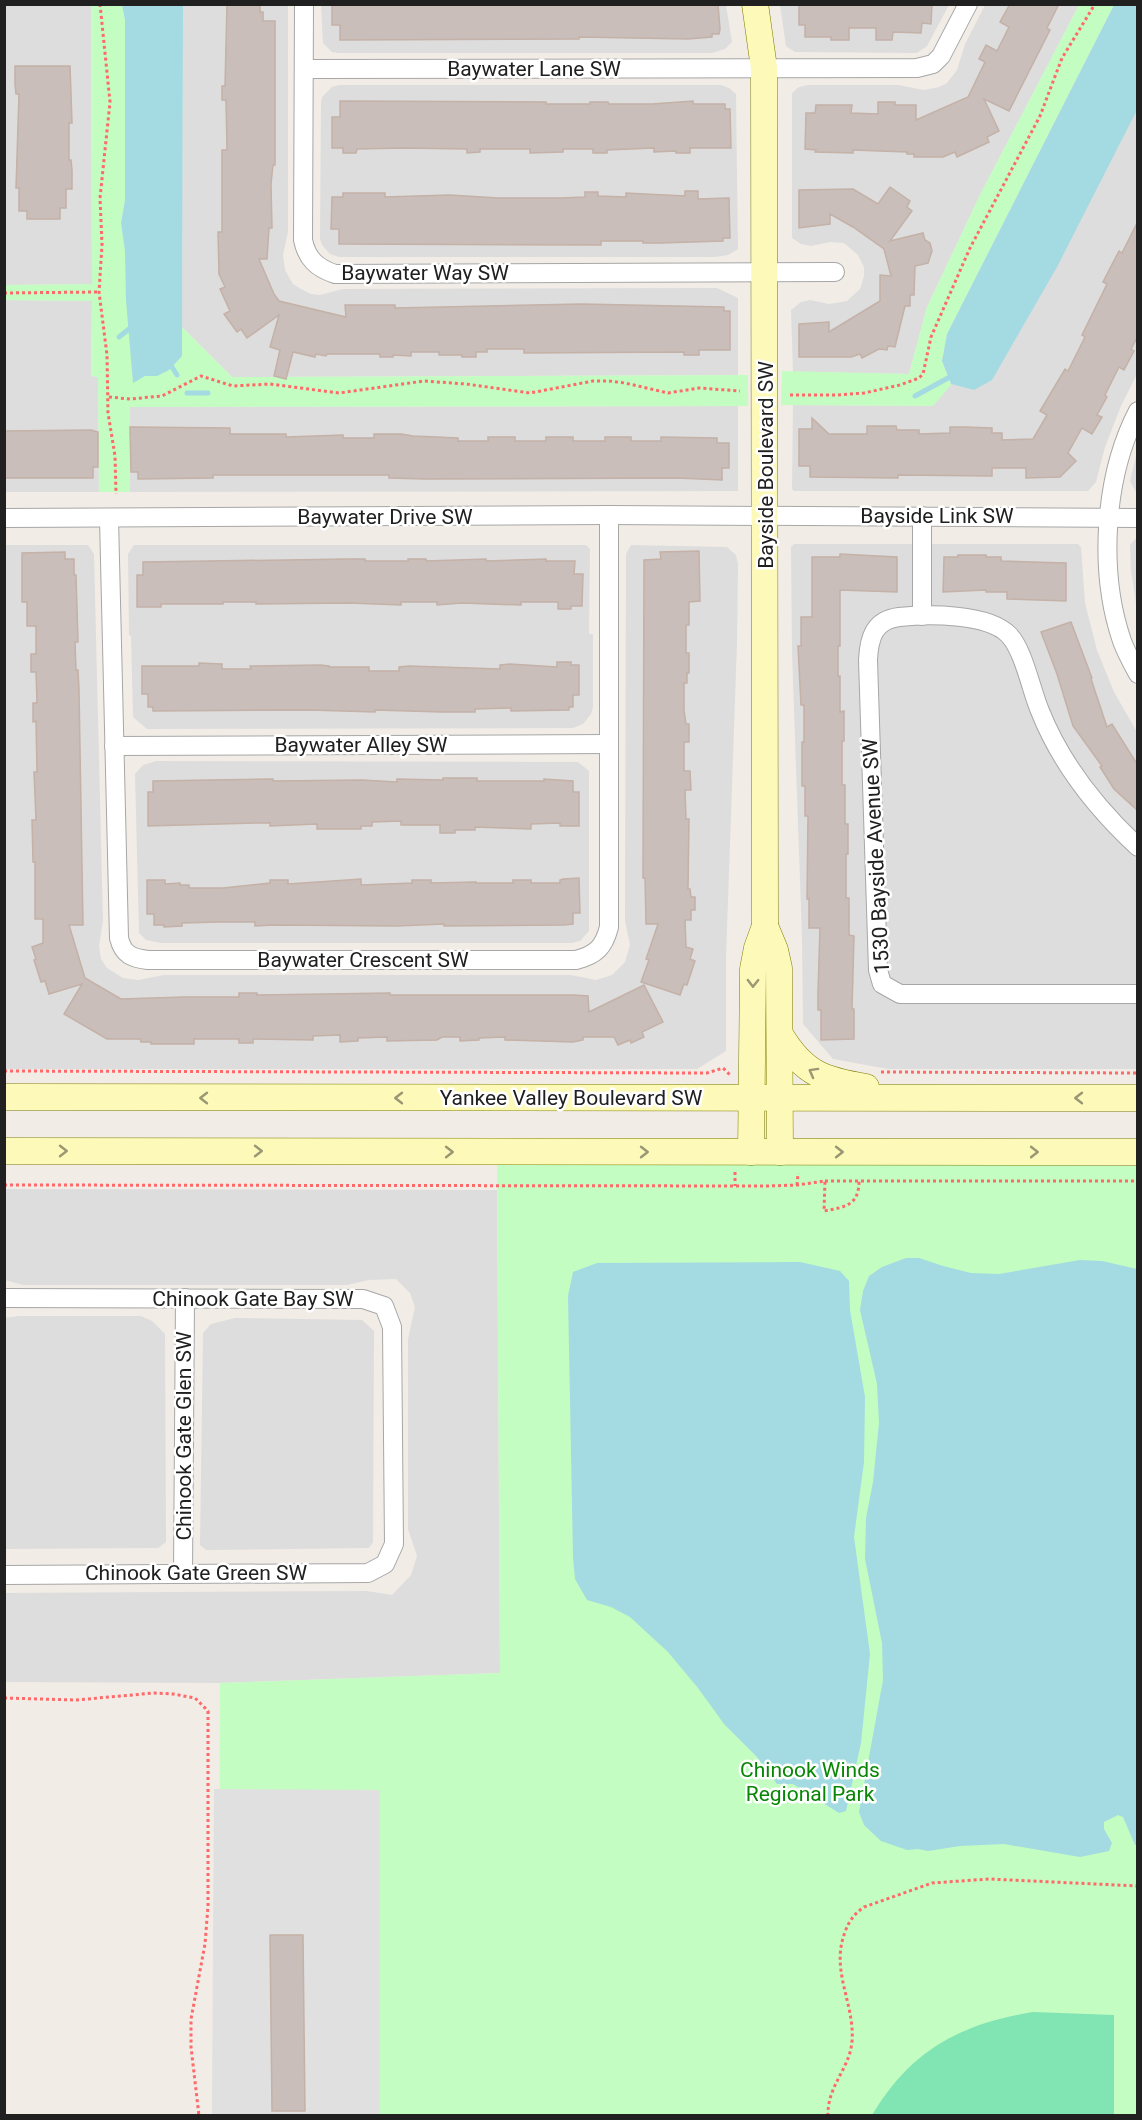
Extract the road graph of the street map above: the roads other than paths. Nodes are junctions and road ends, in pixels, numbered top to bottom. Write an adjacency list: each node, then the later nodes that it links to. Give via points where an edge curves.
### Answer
1 (304, 4): 5 (street, Baywater Way SW)
2 (755, 4): 4 (main road, Bayside Boulevard SW)
3 (968, 4): 4 (street, Baywater Lane SW, via 947,48 933,64 917,68)
4 (764, 68): 5 (street, Baywater Lane SW); 6 (main road, Bayside Boulevard SW)
5 (304, 69): 6 (street, Baywater Way SW, via 303,240 306,253 324,270 335,274)
6 (765, 272): 7 (street, Baywater Way SW); 10 (main road, Bayside Boulevard SW)
7 (835, 272)
8 (1137, 411): 12 (street, via 1123,449)
9 (609, 515): 10 (street, Baywater Drive SW); 14 (street, Baywater Drive SW); 18 (street, Baywater Crescent SW)
10 (766, 515): 11 (street, Bayside Link SW); 21 (main road, Bayside Boulevard SW)
11 (922, 516): 12 (street, Bayside Link SW); 16 (street)
12 (1108, 517): 15 (street, Bayside Link SW); 17 (street, via 1108,565 1114,606 1122,640)
13 (4, 518): 14 (street, Baywater Drive SW)
14 (109, 518): 19 (street, Baywater Crescent SW)
15 (1137, 518)
16 (922, 616): 20 (street, 1530 Bayside Avenue SW, via 989,623 1009,635 1022,658 1056,746 1095,804); 22 (street, 1530 Bayside Avenue SW, via 896,617 877,627 869,642 878,970 882,984 900,994)
17 (1137, 674)
18 (608, 744): 19 (street, Baywater Alley SW); 19 (street, Baywater Crescent SW, via 609,927 600,949 576,960 135,959 125,954 119,938)
19 (114, 746)
20 (1137, 847)
21 (765, 926): 23 (main road, Bayside Boulevard SW, via 779,968); 25 (main road, Bayside Boulevard SW, one-way to 25, via 753,969)
22 (1137, 994)
23 (780, 1036): 26 (main road, Bayside Boulevard SW); 27 (main road, one-way to 23, via 822,1077 799,1063)
24 (4, 1097): 25 (main road, Yankee Valley Boulevard SW, one-way to 24)
25 (752, 1098): 26 (main road, Yankee Valley Boulevard SW); 30 (main road, Bayside Boulevard SW)
26 (780, 1098): 27 (main road, Yankee Valley Boulevard SW); 31 (main road, Bayside Boulevard SW)
27 (931, 1098): 28 (main road, Yankee Valley Boulevard SW, one-way to 27)
28 (1137, 1098)
29 (4, 1151): 30 (main road, one-way to 30)
30 (751, 1152): 31 (main road)
31 (780, 1152): 32 (main road, one-way to 32)
32 (1137, 1152)
33 (4, 1298): 34 (street, Chinook Gate Bay SW)
34 (185, 1298): 35 (street, Chinook Gate Bay SW, via 363,1299 384,1306 392,1327 394,1532 394,1544); 36 (street, Chinook Gate Glen SW)
35 (385, 1564): 36 (street, Chinook Gate Green SW, via 368,1573)
36 (183, 1573): 37 (street, Chinook Gate Green SW)
37 (4, 1575)

